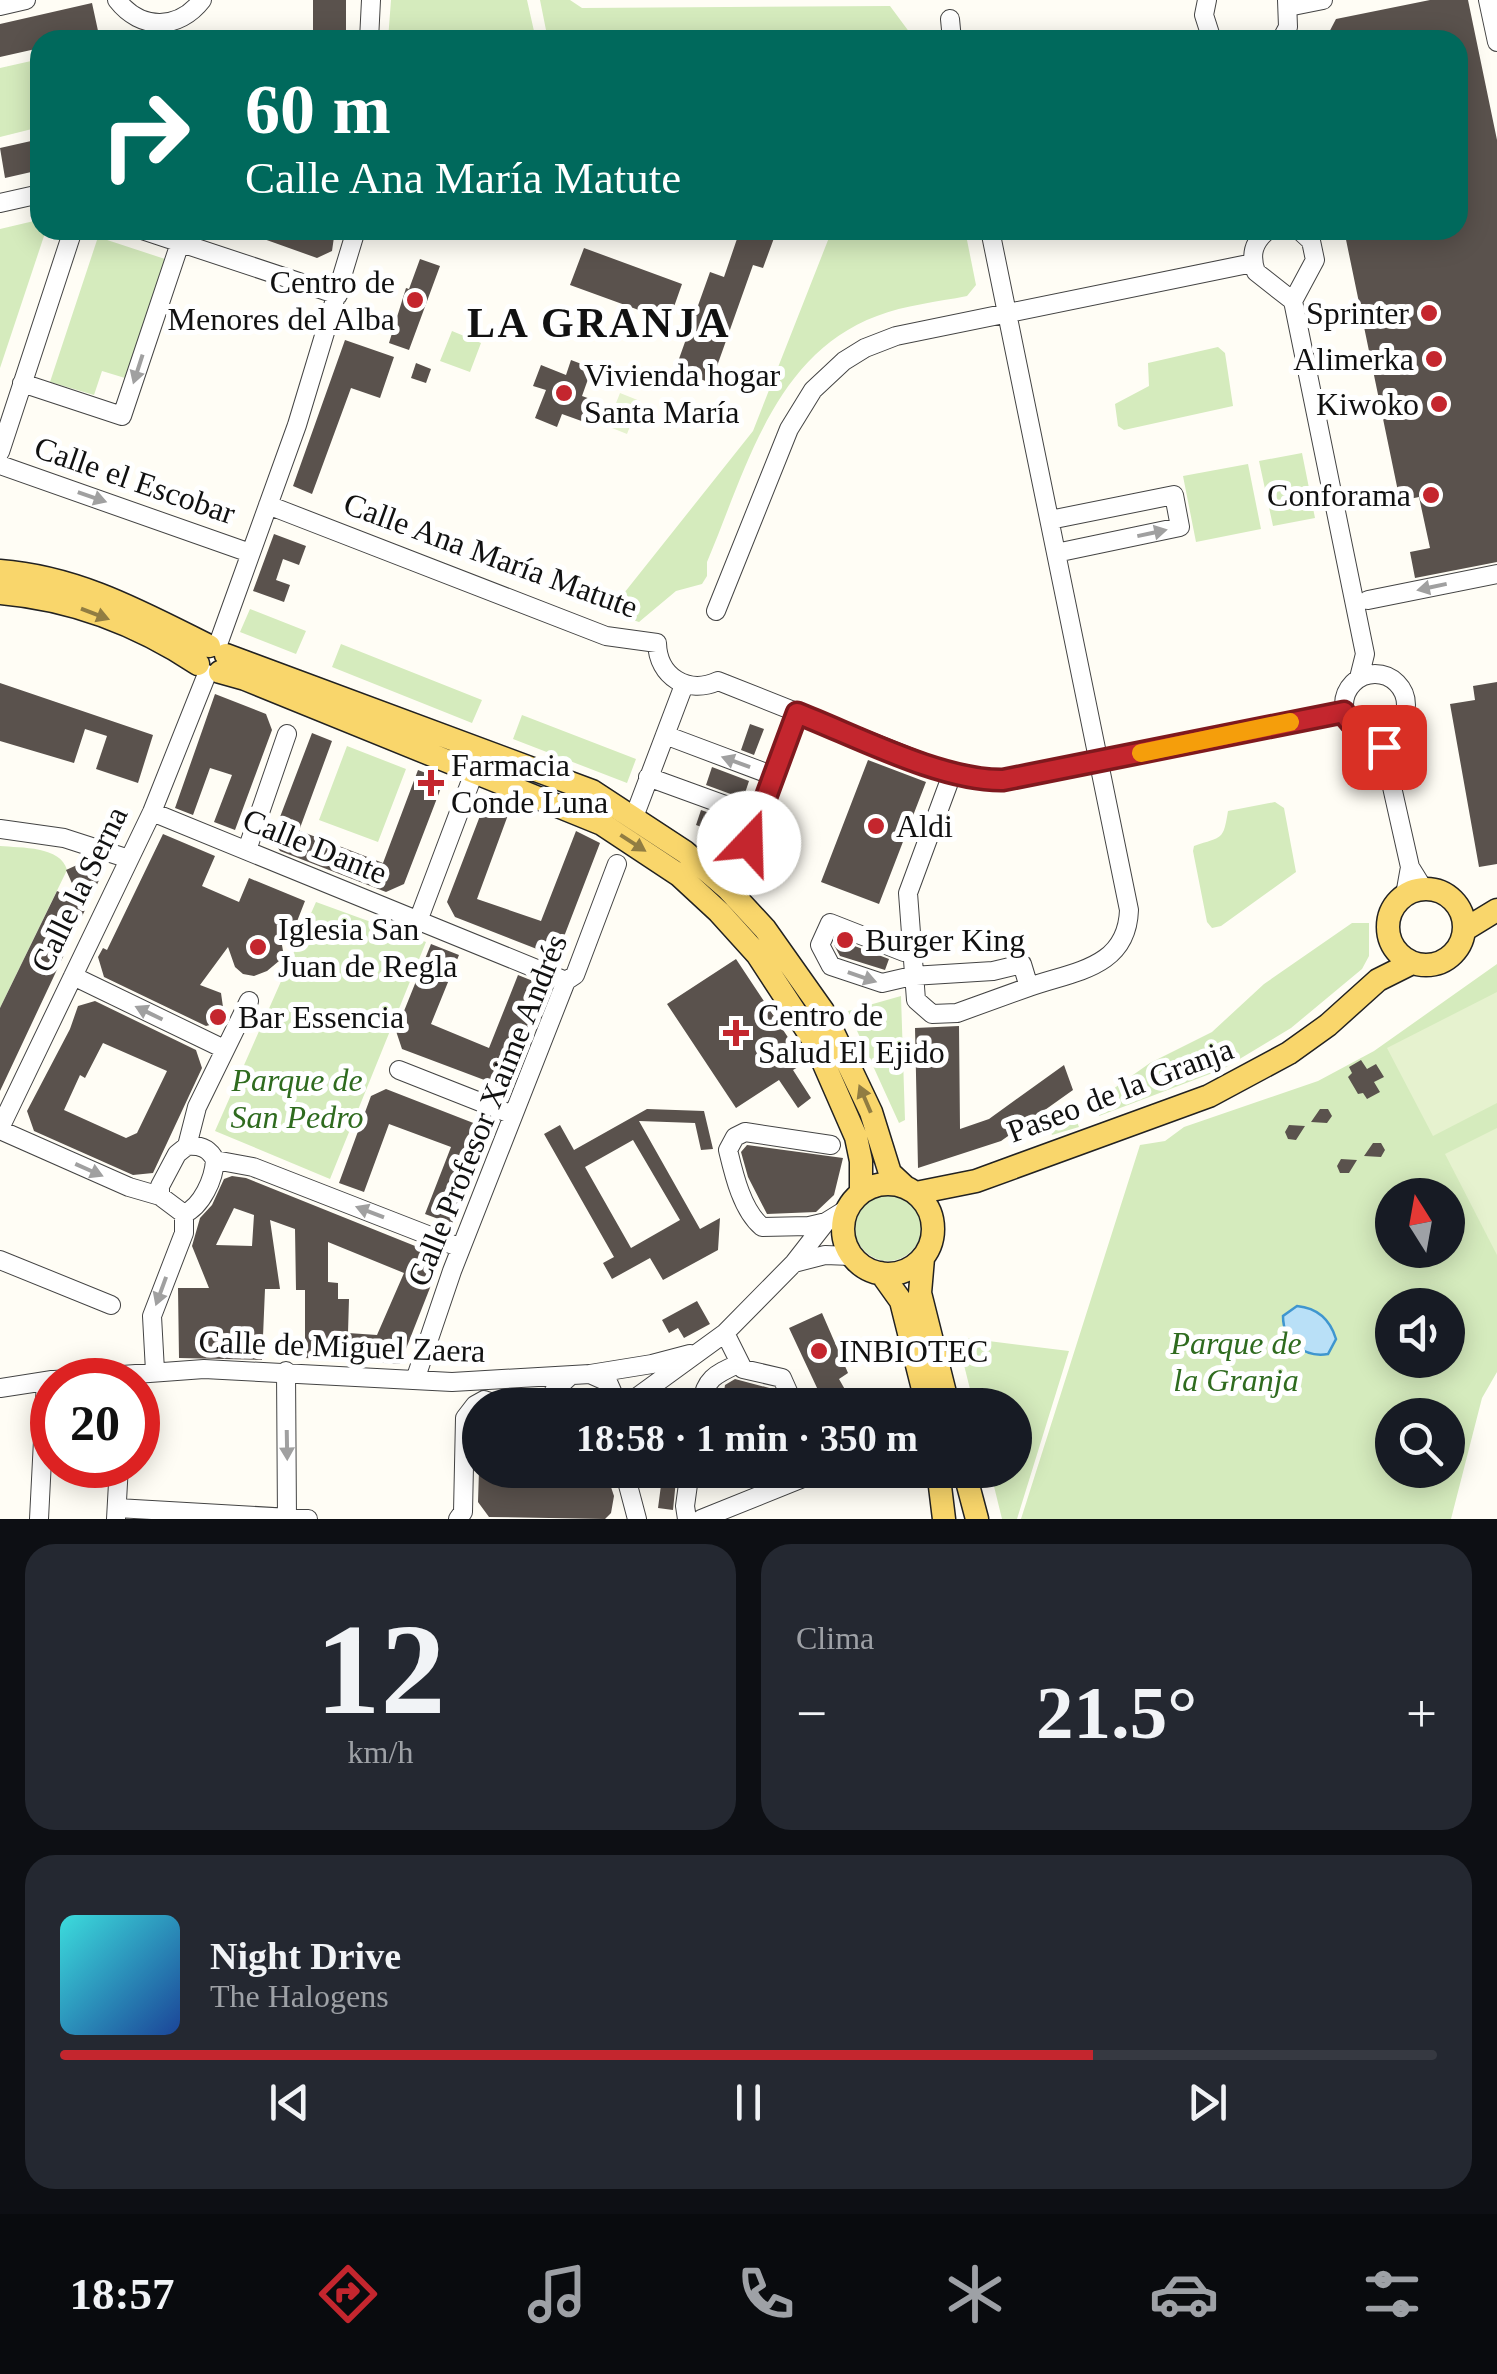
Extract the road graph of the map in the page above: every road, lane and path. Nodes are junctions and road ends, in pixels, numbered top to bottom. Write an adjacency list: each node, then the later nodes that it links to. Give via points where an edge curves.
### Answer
1 (26, 0): 9 (street)
2 (117, 0): 11 (street)
3 (202, 0): 11 (street, via 176,22)
4 (371, 0): 14 (street)
5 (1207, 0): 16 (street)
6 (1323, 0): 8 (street)
7 (1488, 0): 12 (street)
8 (1287, 4): 17 (street)
9 (0, 6)
10 (950, 20): 15 (street)
11 (143, 21): 13 (street)
12 (1495, 22): 18 (street)
13 (140, 30)
14 (370, 30)
15 (951, 30)
16 (1209, 30)
17 (1287, 30)
18 (1497, 42)
19 (30, 196): 20 (street)
20 (0, 203)
21 (70, 240): 32 (street)
22 (171, 240): 27 (street)
23 (353, 240): 30 (street, Calle la Serna)
24 (992, 240): 31 (street)
25 (1259, 240): 28 (street)
26 (1310, 240): 29 (street, via 1315,260 1308,278)
27 (180, 243): 30 (street); 32 (street, one-way to 32, via 122,416)
28 (1252, 263): 29 (street, via 1262,280); 31 (street)
29 (1291, 291): 45 (street)
30 (338, 295): 36 (street, Calle la Serna)
31 (1008, 313): 37 (street); 44 (street, via 864,348 814,390 789,429)
32 (20, 389): 33 (street); 34 (street)
33 (0, 401)
34 (1, 440)
35 (0, 465): 38 (street, Calle el Escobar, one-way to 38)
36 (268, 505): 38 (street, Calle la Serna); 49 (street, Calle Ana María Matute, via 606,636 657,643 665,671)
37 (1050, 520): 39 (street); 39 (street, one-way to 37, via 1180,527 1174,495)
38 (250, 553): 46 (street, Calle la Serna)
39 (1056, 553): 56 (street)
40 (0, 571): 46 (main road, via 99,592)
41 (1497, 574): 43 (street, one-way to 43)
42 (0, 594): 46 (main road, one-way to 46, via 90,611)
43 (1368, 600)
44 (716, 611)
45 (1365, 654): 47 (street); 48 (street)
46 (213, 660): 52 (main road); 57 (main road, via 245,679); 62 (street, Calle la Serna)
47 (1379, 674): 48 (street); 55 (street, via 1405,698 1402,720)
48 (1359, 678): 50 (street, via 1346,694)
49 (684, 684): 51 (street, via 718,680); 54 (street)
50 (1344, 712): 55 (street, via 1355,729); 56 (street)
51 (797, 713): 58 (street); 60 (street)
52 (418, 726): 57 (main road, via 433,743); 59 (main road)
53 (287, 734): 66 (street)
54 (664, 735): 60 (street, one-way to 54); 61 (street)
55 (1381, 739): 70 (street)
56 (1098, 762): 58 (street, via 1003,780); 82 (street, via 1128,931 1121,946 1097,963)
57 (476, 766): 59 (main road, via 528,780); 73 (street); 94 (main road, one-way to 94, via 616,832 679,874 757,954 814,1040 856,1137 862,1162)
58 (952, 774): 76 (street, via 908,894)
59 (549, 775): 63 (main road)
60 (774, 776): 64 (street)
61 (648, 777): 63 (street); 64 (street)
62 (152, 812): 66 (street, Calle Dante); 67 (street, Calle la Serna)
63 (634, 817): 92 (main road, one-way to 63, via 890,1172 837,1036 782,949 708,870)
64 (758, 817): 68 (street, via 749,843)
65 (0, 829): 67 (street, via 64,838)
66 (247, 850): 73 (street, Calle Dante)
67 (129, 860): 78 (street, Calle la Serna)
68 (768, 862)
69 (617, 864): 81 (street, Calle Profesor Xaime Andrés, via 575,974)
70 (1414, 892): 71 (main road, via 1436,890); 75 (main road, via 1391,909)
71 (1458, 906): 72 (main road); 74 (main road)
72 (1495, 910): 74 (main road)
73 (418, 921): 81 (street, Calle Dante)
74 (1464, 930): 77 (main road, via 1446,960)
75 (1392, 948): 77 (main road); 80 (main road, Paseo de la Granja)
76 (911, 952): 79 (street); 79 (street, one-way to 79, via 830,922 820,945 831,966 874,982)
77 (1412, 963): 80 (main road, Paseo de la Granja)
78 (73, 976): 84 (street, one-way to 78); 87 (street, Calle la Serna)
79 (912, 976): 82 (street, via 1022,964); 82 (street, via 919,1006 941,1015)
80 (1378, 980): 91 (main road, Paseo de la Granja, via 1328,1025 1248,1078)
81 (566, 981): 86 (street, Calle Profesor Xaime Andrés)
82 (1028, 987)
83 (248, 1001): 84 (street)
84 (224, 1050): 89 (street)
85 (399, 1070): 86 (street)
86 (514, 1114): 99 (street, Calle Profesor Xaime Andrés)
87 (0, 1129): 93 (street, one-way to 93)
88 (830, 1145): 98 (street, via 746,1132 728,1150 755,1222)
89 (187, 1146): 90 (street, via 198,1145); 93 (street)
90 (214, 1160): 95 (street, via 195,1209); 99 (street, one-way to 90, via 253,1166)
91 (976, 1181): 92 (main road, Paseo de la Granja); 97 (main road, Paseo de la Granja)
92 (910, 1190): 94 (main road, via 874,1185); 97 (main road, via 925,1202)
93 (160, 1196): 95 (street)
94 (854, 1200): 96 (street); 100 (main road, via 842,1233)
95 (184, 1214): 108 (street, one-way to 108, via 184,1233 152,1316)
96 (826, 1222): 98 (street); 101 (street)
97 (933, 1226): 102 (main road)
98 (784, 1228): 101 (street, via 802,1242)
99 (461, 1248): 114 (street, Calle Profesor Xaime Andrés)
100 (851, 1256): 101 (street); 104 (main road)
101 (798, 1257): 106 (street)
102 (923, 1258): 104 (main road, via 911,1268); 123 (main road, via 920,1293)
103 (0, 1260): 105 (street)
104 (881, 1274): 122 (main road, via 901,1301)
105 (110, 1305)
106 (726, 1333): 107 (street); 109 (street)
107 (709, 1346): 112 (street); 119 (street)
108 (155, 1358)
109 (740, 1363): 120 (street); 121 (street, via 782,1378)
110 (160, 1372): 111 (street, Calle de Miguel Zaera)
111 (286, 1372): 114 (street, Calle de Miguel Zaera); 134 (street, one-way to 134)
112 (590, 1374): 113 (street, Calle de Miguel Zaera); 118 (street)
113 (569, 1377): 114 (street, Calle de Miguel Zaera); 117 (street)
114 (415, 1380)
115 (30, 1383): 116 (street, Calle de Miguel Zaera)
116 (0, 1388)
117 (558, 1388)
118 (611, 1388)
119 (650, 1388)
120 (704, 1388)
121 (786, 1388)
122 (923, 1388)
123 (944, 1388)
124 (42, 1488): 133 (street)
125 (118, 1488): 132 (street)
126 (464, 1488): 136 (street)
127 (628, 1488): 137 (street)
128 (687, 1488): 138 (street)
129 (779, 1488): 139 (street)
130 (940, 1488): 140 (main road)
131 (969, 1488): 141 (main road)
132 (116, 1514): 134 (street)
133 (40, 1519)
134 (287, 1519): 135 (street)
135 (308, 1519)
136 (458, 1519)
137 (637, 1519)
138 (687, 1519)
139 (702, 1519)
140 (944, 1519)
141 (977, 1519)

